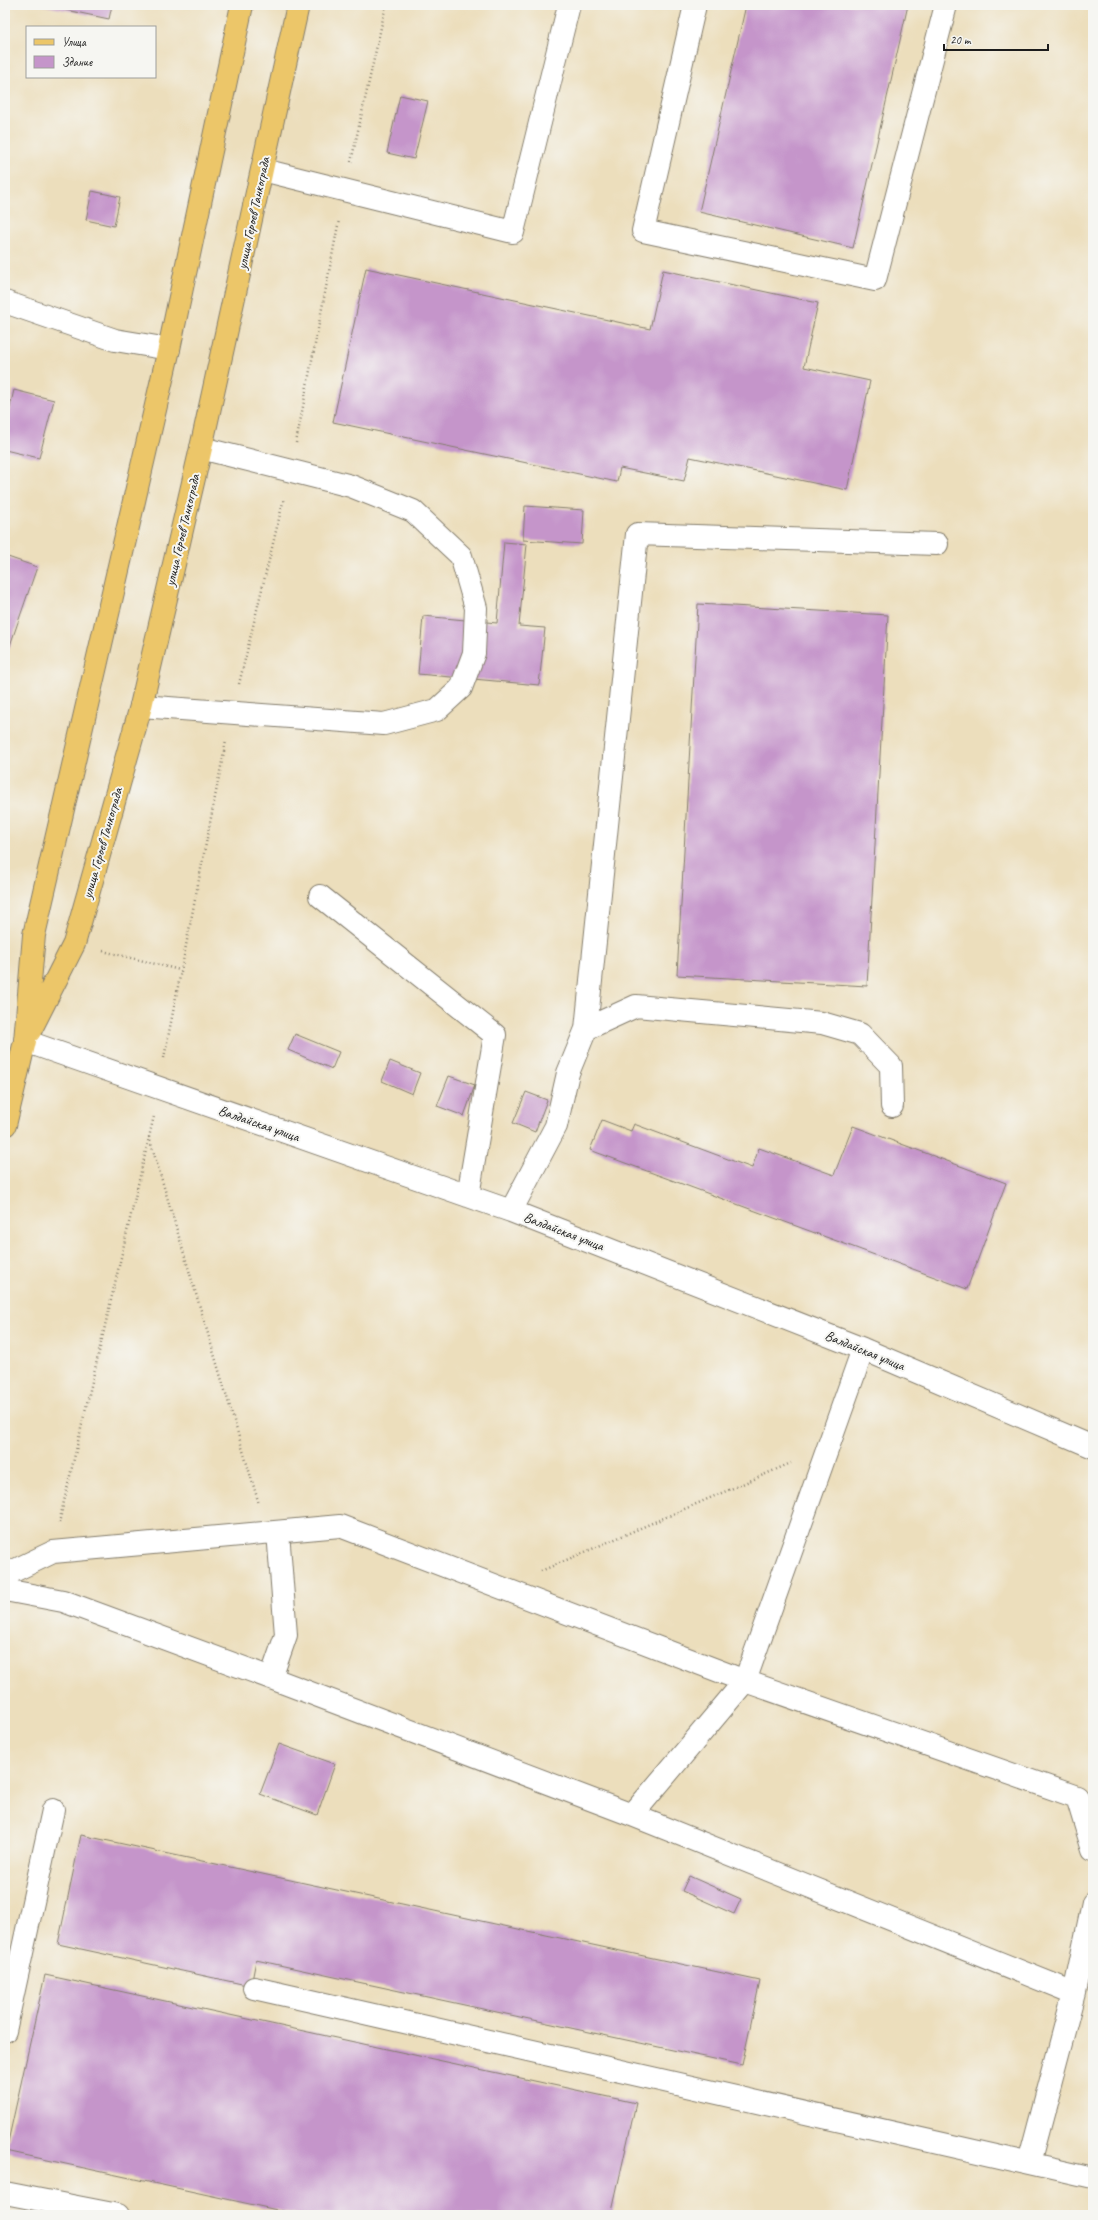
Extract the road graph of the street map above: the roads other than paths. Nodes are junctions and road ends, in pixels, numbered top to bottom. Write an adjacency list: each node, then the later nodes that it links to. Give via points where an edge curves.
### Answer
1 (242, 5): 8 (main road, улица Героев Танкограда)
2 (298, 5): 6 (main road, улица Героев Танкограда)
3 (569, 5): 6 (street, via 513,232)
4 (695, 5): 5 (street, via 644,231 875,280)
5 (946, 5)
6 (263, 170): 9 (main road, улица Героев Танкограда)
7 (5, 302): 8 (street, via 115,340)
8 (169, 349): 14 (main road, улица Героев Танкограда, via 34,935)
9 (201, 448): 11 (main road, улица Героев Танкограда); 11 (street, via 352,486 413,511 461,556 476,608 474,653 461,688 437,710 384,724)
10 (937, 544): 13 (street, via 637,534)
11 (141, 706): 14 (main road, улица Героев Танкограда, via 74,944)
12 (320, 896): 17 (street, via 494,1035)
13 (586, 1029): 15 (street, via 636,1006 822,1023 860,1034 891,1066); 18 (street, via 568,1073 556,1126)
14 (25, 1041): 16 (main road, улица Героев Танкограда); 17 (street, Валдайская улица)
15 (892, 1106)
16 (5, 1125)
17 (468, 1196): 18 (street, Валдайская улица)
18 (511, 1210): 19 (street, Валдайская улица)
19 (863, 1349): 20 (street, Валдайская улица); 25 (street)
20 (1093, 1446)
21 (273, 1532): 22 (street, via 53,1552); 24 (street, via 286,1635); 25 (street, via 340,1526)
22 (5, 1575)
23 (5, 1590): 24 (street, via 63,1601)
24 (271, 1678): 27 (street)
25 (745, 1681): 27 (street); 28 (street, via 1077,1797)
26 (53, 1810): 32 (street)
27 (632, 1814): 31 (street)
28 (1093, 1850)
29 (1093, 1903): 31 (street)
30 (254, 1988): 33 (street)
31 (1074, 1993): 33 (street)
32 (5, 2031)
33 (1029, 2163): 34 (street)
34 (1093, 2178)
35 (5, 2193): 36 (street)
36 (118, 2215)

